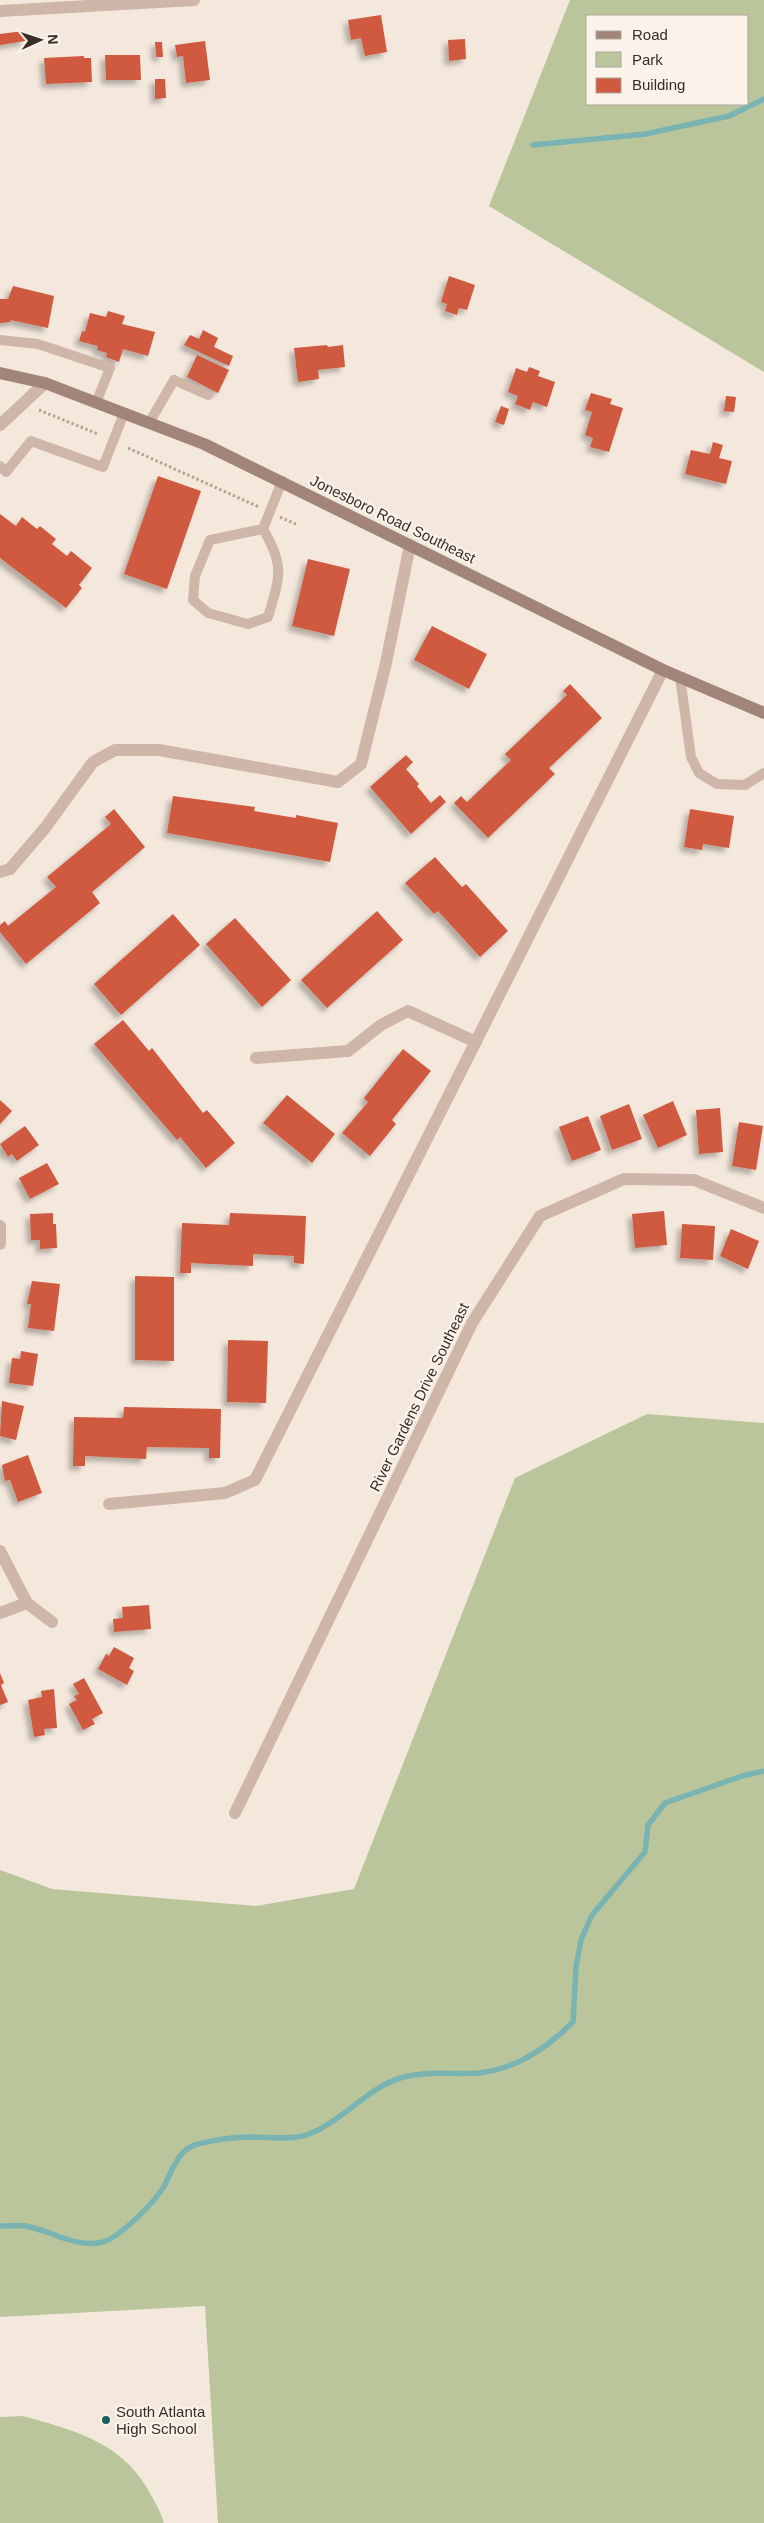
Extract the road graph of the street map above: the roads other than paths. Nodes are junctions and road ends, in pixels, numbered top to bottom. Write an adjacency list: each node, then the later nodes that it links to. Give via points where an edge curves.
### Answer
1 (194, 0): 2 (street)
2 (0, 11)
3 (0, 340): 7 (lane, via 38,344 110,368)
4 (0, 373): 5 (main road, Jonesboro Road Southeast)
5 (45, 383): 7 (main road, Jonesboro Road Southeast); 10 (street)
6 (208, 395): 9 (lane, via 174,380)
7 (96, 403): 8 (main road, Jonesboro Road Southeast)
8 (124, 413): 9 (main road, Jonesboro Road Southeast); 11 (lane, via 102,467 31,441 6,472)
9 (149, 423): 12 (main road, Jonesboro Road Southeast, via 204,444)
10 (0, 425)
11 (0, 466)
12 (282, 482): 13 (lane); 14 (main road, Jonesboro Road Southeast)
13 (263, 529): 13 (lane, via 276,551 280,578 268,617 248,624 208,613 194,600 195,576 210,540)
14 (410, 545): 15 (main road, Jonesboro Road Southeast); 19 (street, via 361,764 338,782 160,750 115,750 93,762 46,828 10,869)
15 (663, 670): 16 (main road, Jonesboro Road Southeast); 20 (street)
16 (680, 677): 17 (main road, Jonesboro Road Southeast); 18 (lane, via 691,757 699,773 717,784 745,785)
17 (764, 712)
18 (764, 773)
19 (0, 872)
20 (476, 1042): 21 (street, via 408,1011 381,1025 348,1051); 25 (street, via 256,1480 225,1493)
21 (256, 1058)
22 (764, 1208): 30 (street, River Gardens Drive Southeast, via 694,1180 624,1179 540,1216 472,1322)
23 (0, 1226): 24 (street)
24 (0, 1244)
25 (109, 1504)
26 (0, 1551): 27 (street)
27 (28, 1603): 28 (street); 29 (street)
28 (0, 1613)
29 (52, 1622)
30 (235, 1813)

